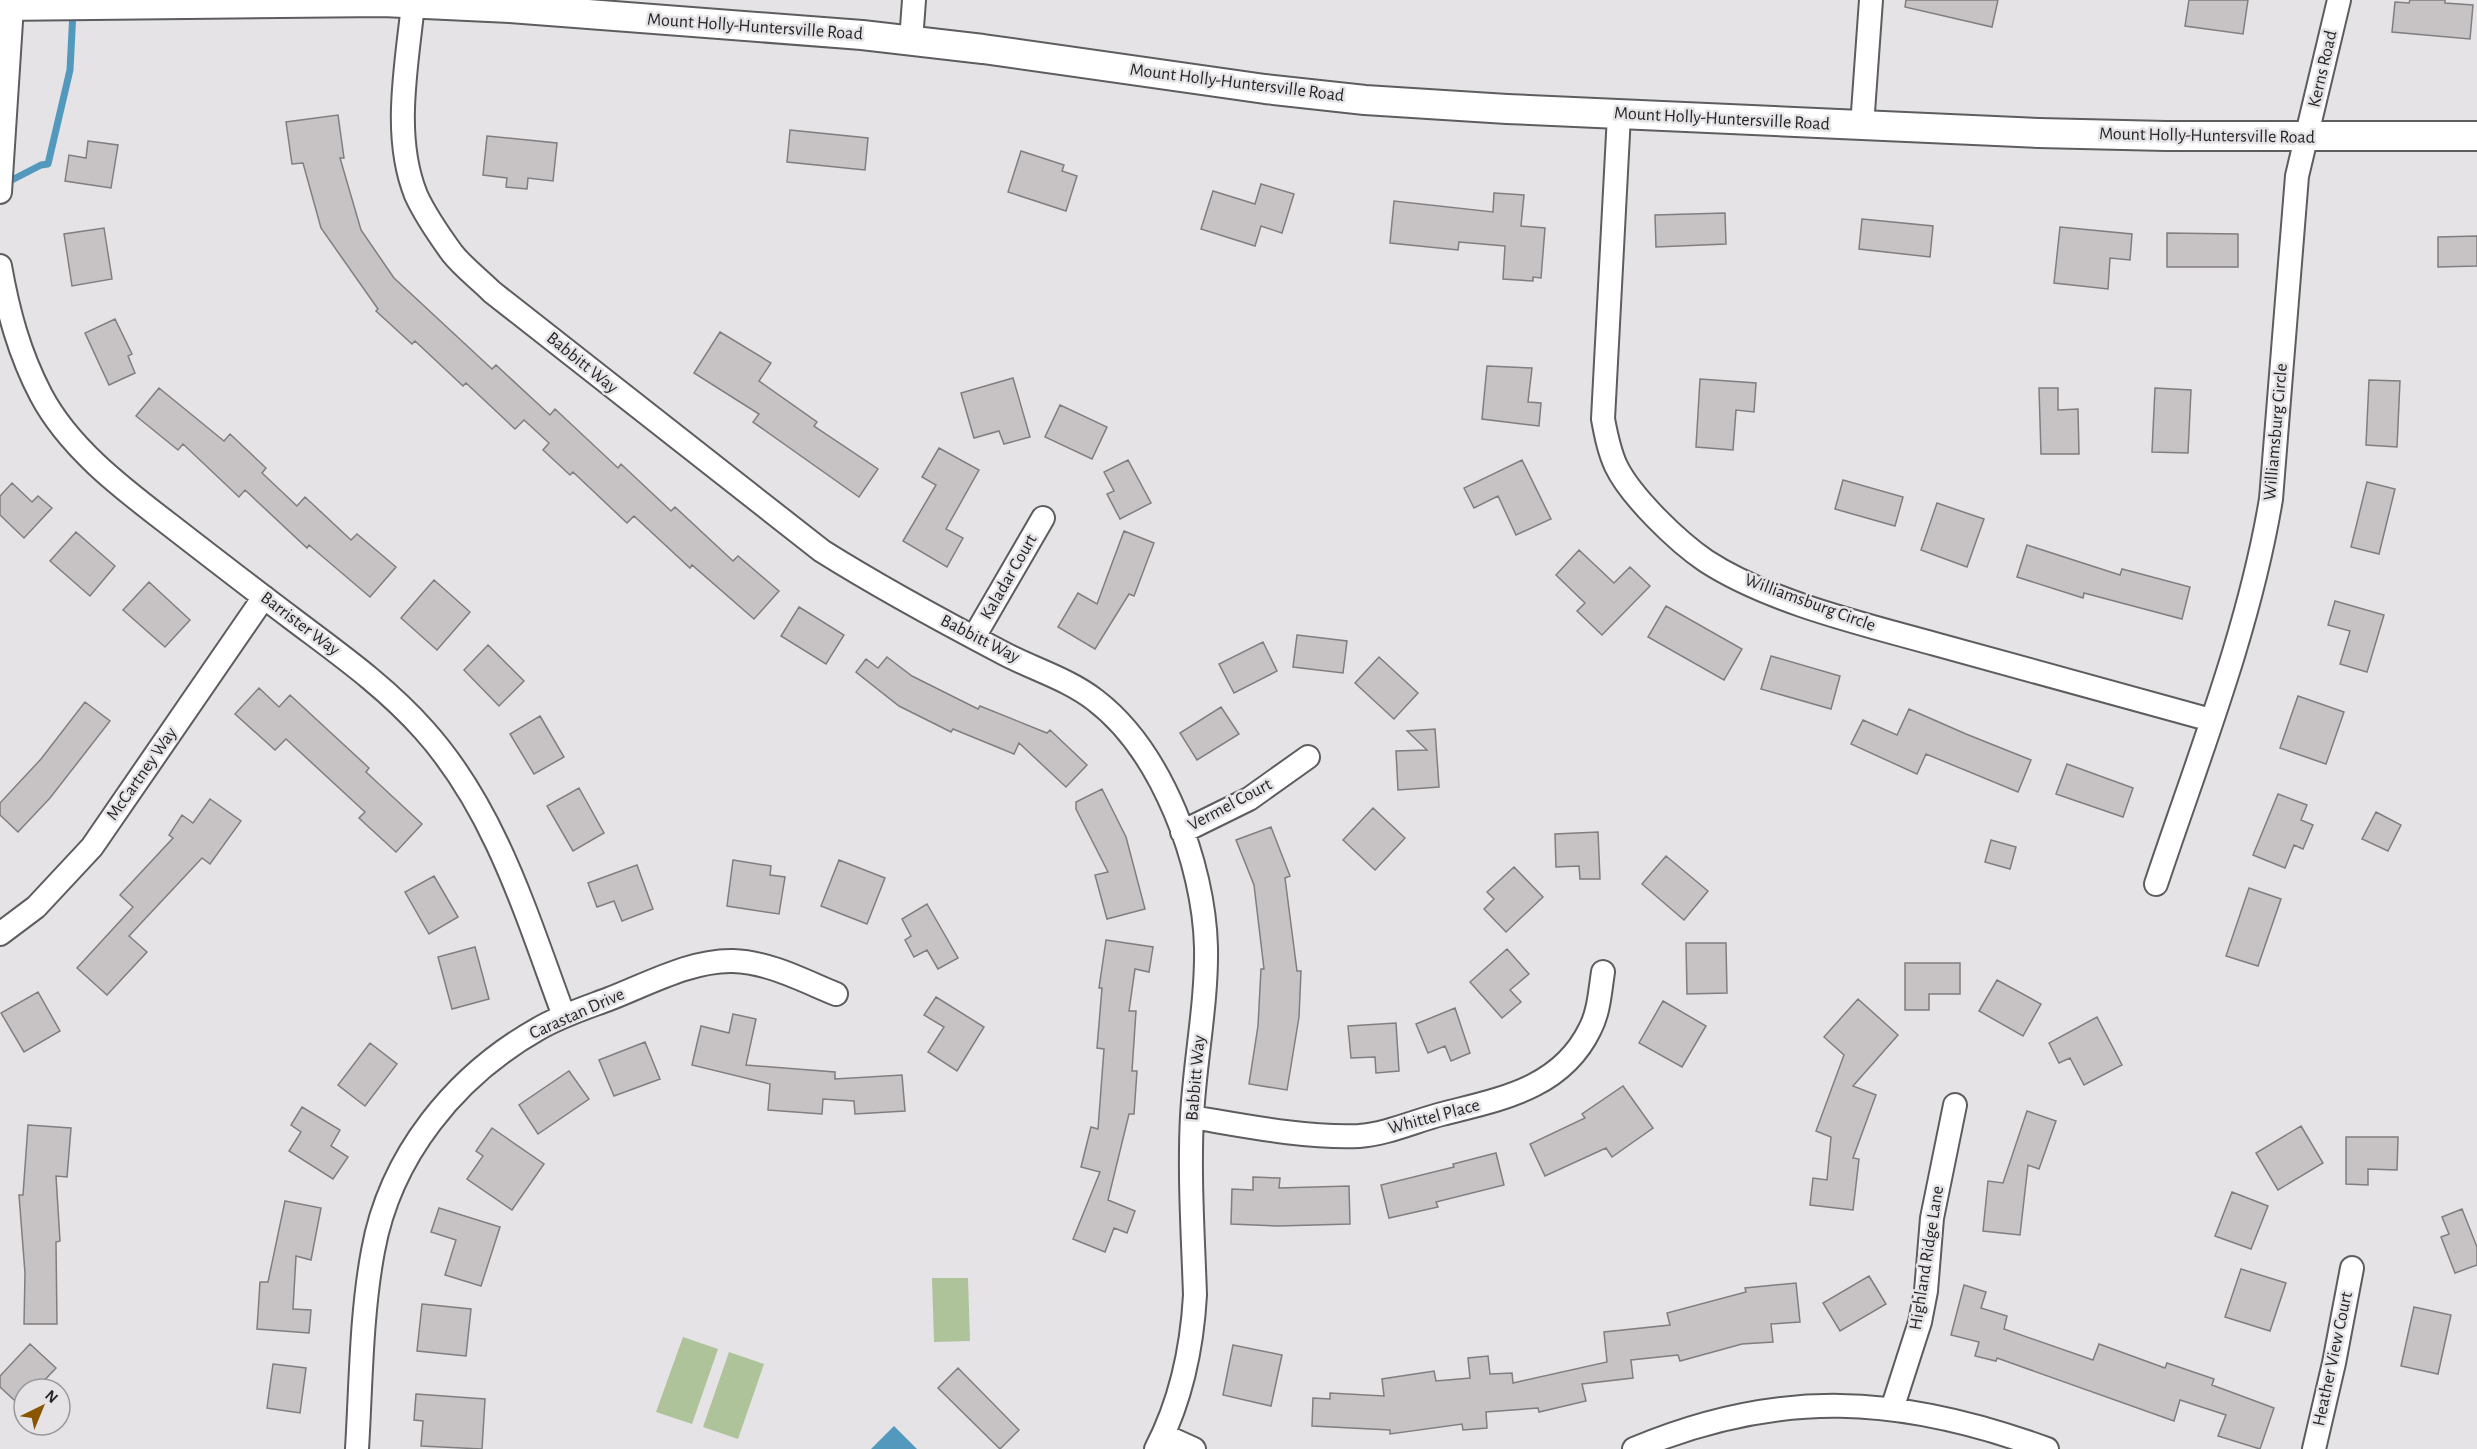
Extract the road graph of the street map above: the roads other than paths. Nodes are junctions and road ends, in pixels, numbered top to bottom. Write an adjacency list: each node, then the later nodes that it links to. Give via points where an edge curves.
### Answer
1 (914, 0): 6 (street)
2 (1871, 0): 8 (street)
3 (2339, 0): 10 (street, Kerns Road)
4 (413, 4): 5 (main road, Mount Holly-Huntersville Road); 6 (main road, Mount Holly-Huntersville Road, via 510,8); 15 (street, Babbitt Way, via 405,83 406,157 416,194 454,255 492,292 822,551 875,585)
5 (6, 6): 11 (street)
6 (911, 41): 7 (main road, Mount Holly-Huntersville Road, via 1365,100)
7 (1619, 115): 8 (main road, Mount Holly-Huntersville Road); 16 (street, Williamsburg Circle, via 1603,419 1616,466 1652,513 1707,561 1794,602)
8 (1862, 126): 10 (main road, Mount Holly-Huntersville Road)
9 (2477, 136): 10 (main road, Mount Holly-Huntersville Road)
10 (2307, 137): 16 (street, Williamsburg Circle, via 2297,176 2269,508 2247,608)
11 (0, 192)
12 (0, 266): 14 (street, Barrister Way, via 20,350 42,396 71,437 146,507)
13 (1043, 518): 15 (street, Kaladar Court)
14 (264, 597): 20 (street, McCartney Way, via 92,847 36,907); 23 (street, Barrister Way, via 384,689 448,759 489,825)
15 (974, 637): 18 (street, Babbitt Way, via 1073,687 1118,718 1146,756)
16 (2211, 720): 19 (street, Williamsburg Circle)
17 (1308, 757): 18 (street, Vermel Court, via 1249,799)
18 (1182, 831): 25 (street, Babbitt Way, via 1196,877 1206,947)
19 (2156, 884)
20 (0, 934)
21 (1603, 972): 25 (street, Whittel Place, via 1599,1003 1583,1042 1560,1069 1530,1089 1360,1136 1312,1134)
22 (836, 994): 23 (street, Carastan Drive, via 755,964 715,962 686,969)
23 (564, 1016): 30 (street, Carastan Drive, via 538,1028 476,1072 448,1099 398,1173 384,1208 368,1280)
24 (1955, 1106): 27 (street, Highland Ridge Lane, via 1932,1218 1920,1322)
25 (1192, 1117): 28 (street, Babbitt Way, via 1196,1295 1178,1397)
26 (2352, 1268): 33 (street, Heather View Court)
27 (1892, 1409): 29 (street, via 1825,1404 1782,1407 1696,1425); 32 (street, via 1965,1422)
28 (1160, 1442): 31 (street)
29 (1638, 1448)
30 (357, 1449)
31 (1194, 1449)
32 (2047, 1449)
33 (2314, 1449)

